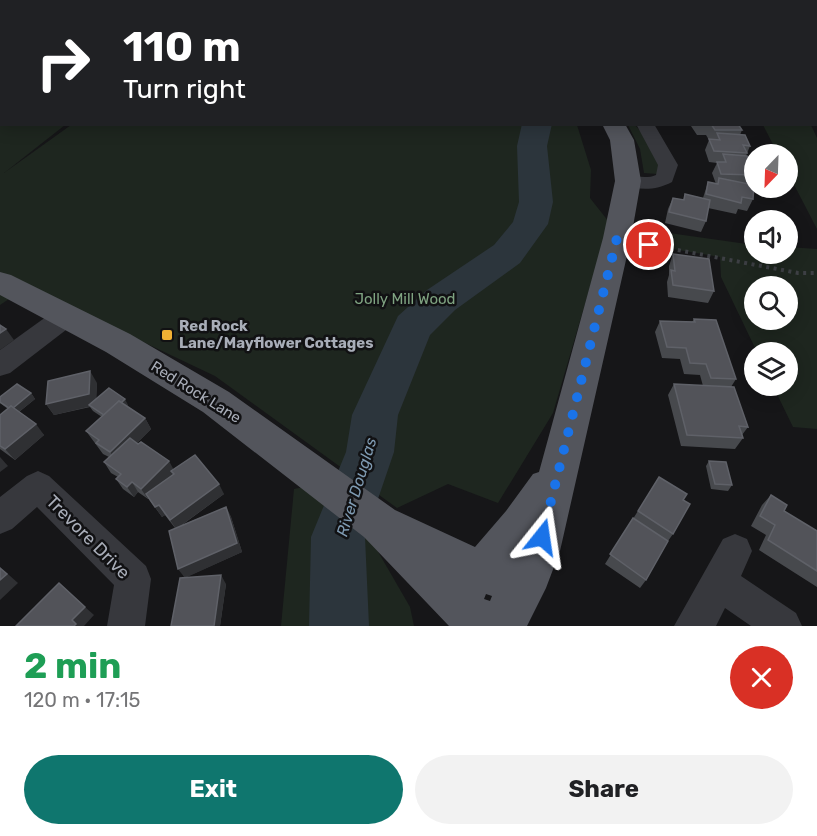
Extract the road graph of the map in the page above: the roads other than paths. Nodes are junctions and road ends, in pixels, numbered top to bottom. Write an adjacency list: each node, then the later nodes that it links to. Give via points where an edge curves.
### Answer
1 (614, 126): 3 (main road, via 622,140)
2 (646, 126): 3 (street, via 668,165 666,178 653,184)
3 (628, 181): 10 (main road, via 561,466 531,573)
4 (0, 282): 5 (main road, Red Rock Lane)
5 (66, 316): 6 (street); 10 (main road, Red Rock Lane, via 216,402 326,480)
6 (0, 365)
7 (0, 518): 12 (street, Trevore Drive, via 38,486 133,579)
8 (735, 551): 9 (street)
9 (718, 583): 11 (street); 13 (street)
10 (488, 605)
11 (698, 620)
12 (126, 626)
13 (783, 626)

